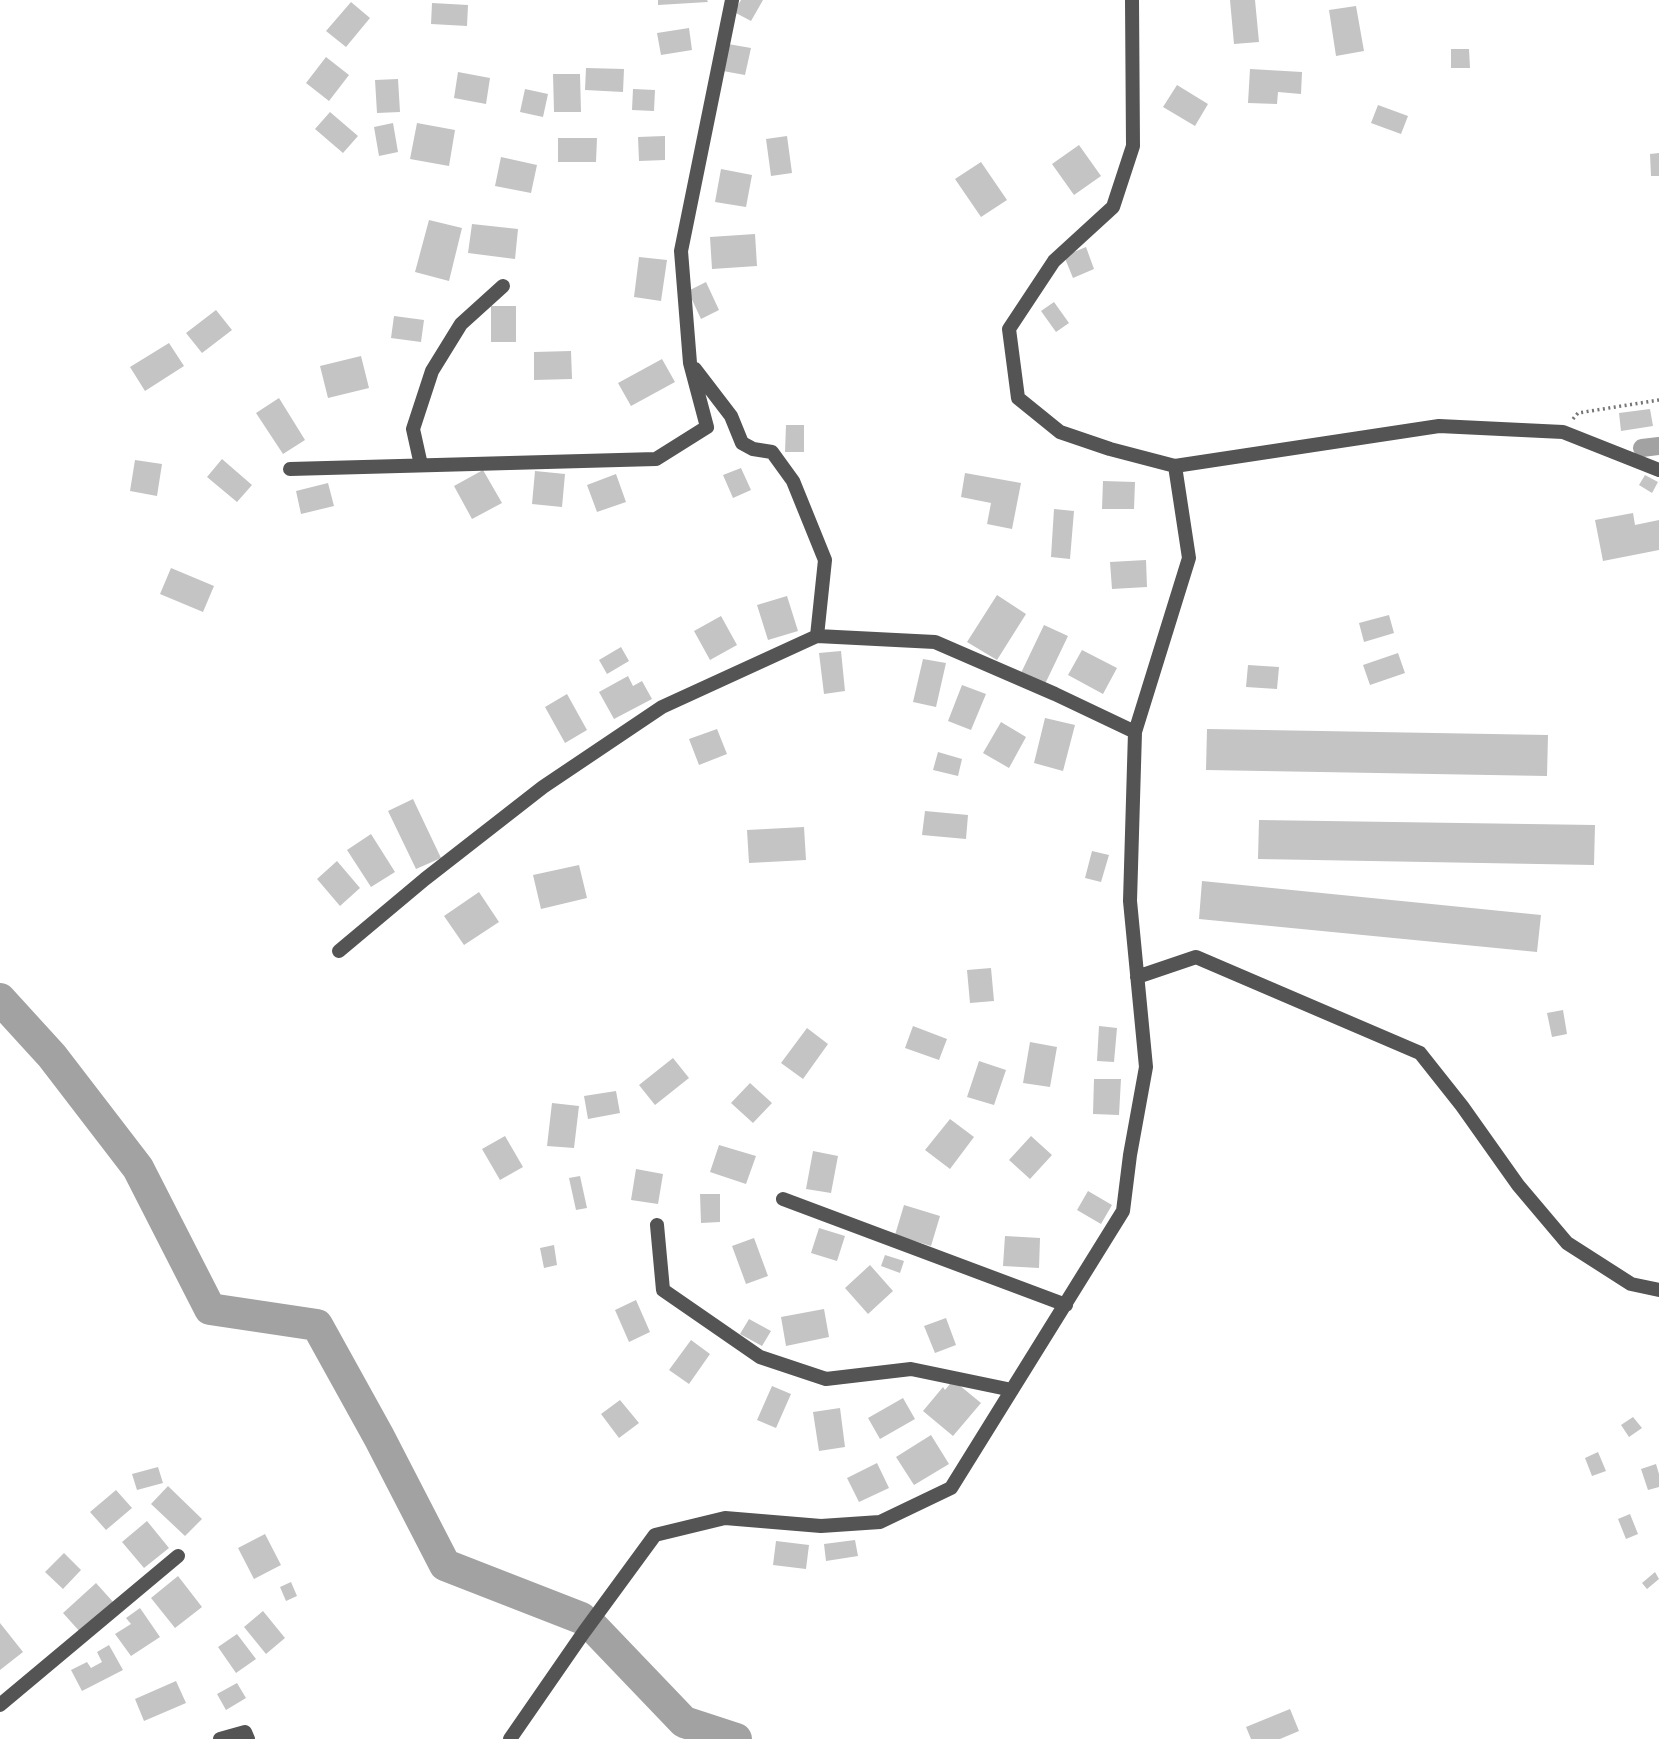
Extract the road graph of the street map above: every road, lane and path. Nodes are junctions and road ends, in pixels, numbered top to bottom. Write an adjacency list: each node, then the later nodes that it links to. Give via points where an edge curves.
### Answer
1 (732, 0): 4 (street, via 681,251)
2 (1132, 0): 8 (street, via 1133,146 1113,207 1054,261 1009,329 1018,398 1060,432)
3 (503, 286): 7 (street, via 461,324 432,370 414,429)
4 (690, 363): 7 (street, via 707,427 656,459); 11 (street, via 731,415 742,443 772,452 793,481 825,560)
5 (1659, 400): 6 (path, via 1578,413)
6 (1563, 432): 8 (street, via 1439,426); 10 (street)
7 (421, 465): 9 (street)
8 (1175, 466): 12 (street, via 1189,558)
9 (290, 469)
10 (1659, 470)
11 (817, 636): 12 (street, via 935,642); 13 (street, via 662,707 543,787)
12 (1135, 732): 14 (street, via 1130,901)
13 (339, 951)
14 (1137, 976): 17 (street, via 1196,957 1420,1053 1567,1243 1631,1284); 18 (street, via 1146,1067 1124,1211)
15 (783, 1199): 18 (street)
16 (657, 1225): 19 (street, via 663,1290 760,1357 826,1379 911,1369)
17 (1659, 1290)
18 (1066, 1305): 19 (street)
19 (1012, 1390): 24 (street, via 951,1488 880,1522 821,1526 725,1518 655,1535)
20 (178, 1556): 21 (street)
21 (0, 1705)
22 (220, 1739): 23 (street, via 245,1732)
23 (248, 1739)
24 (510, 1739)

